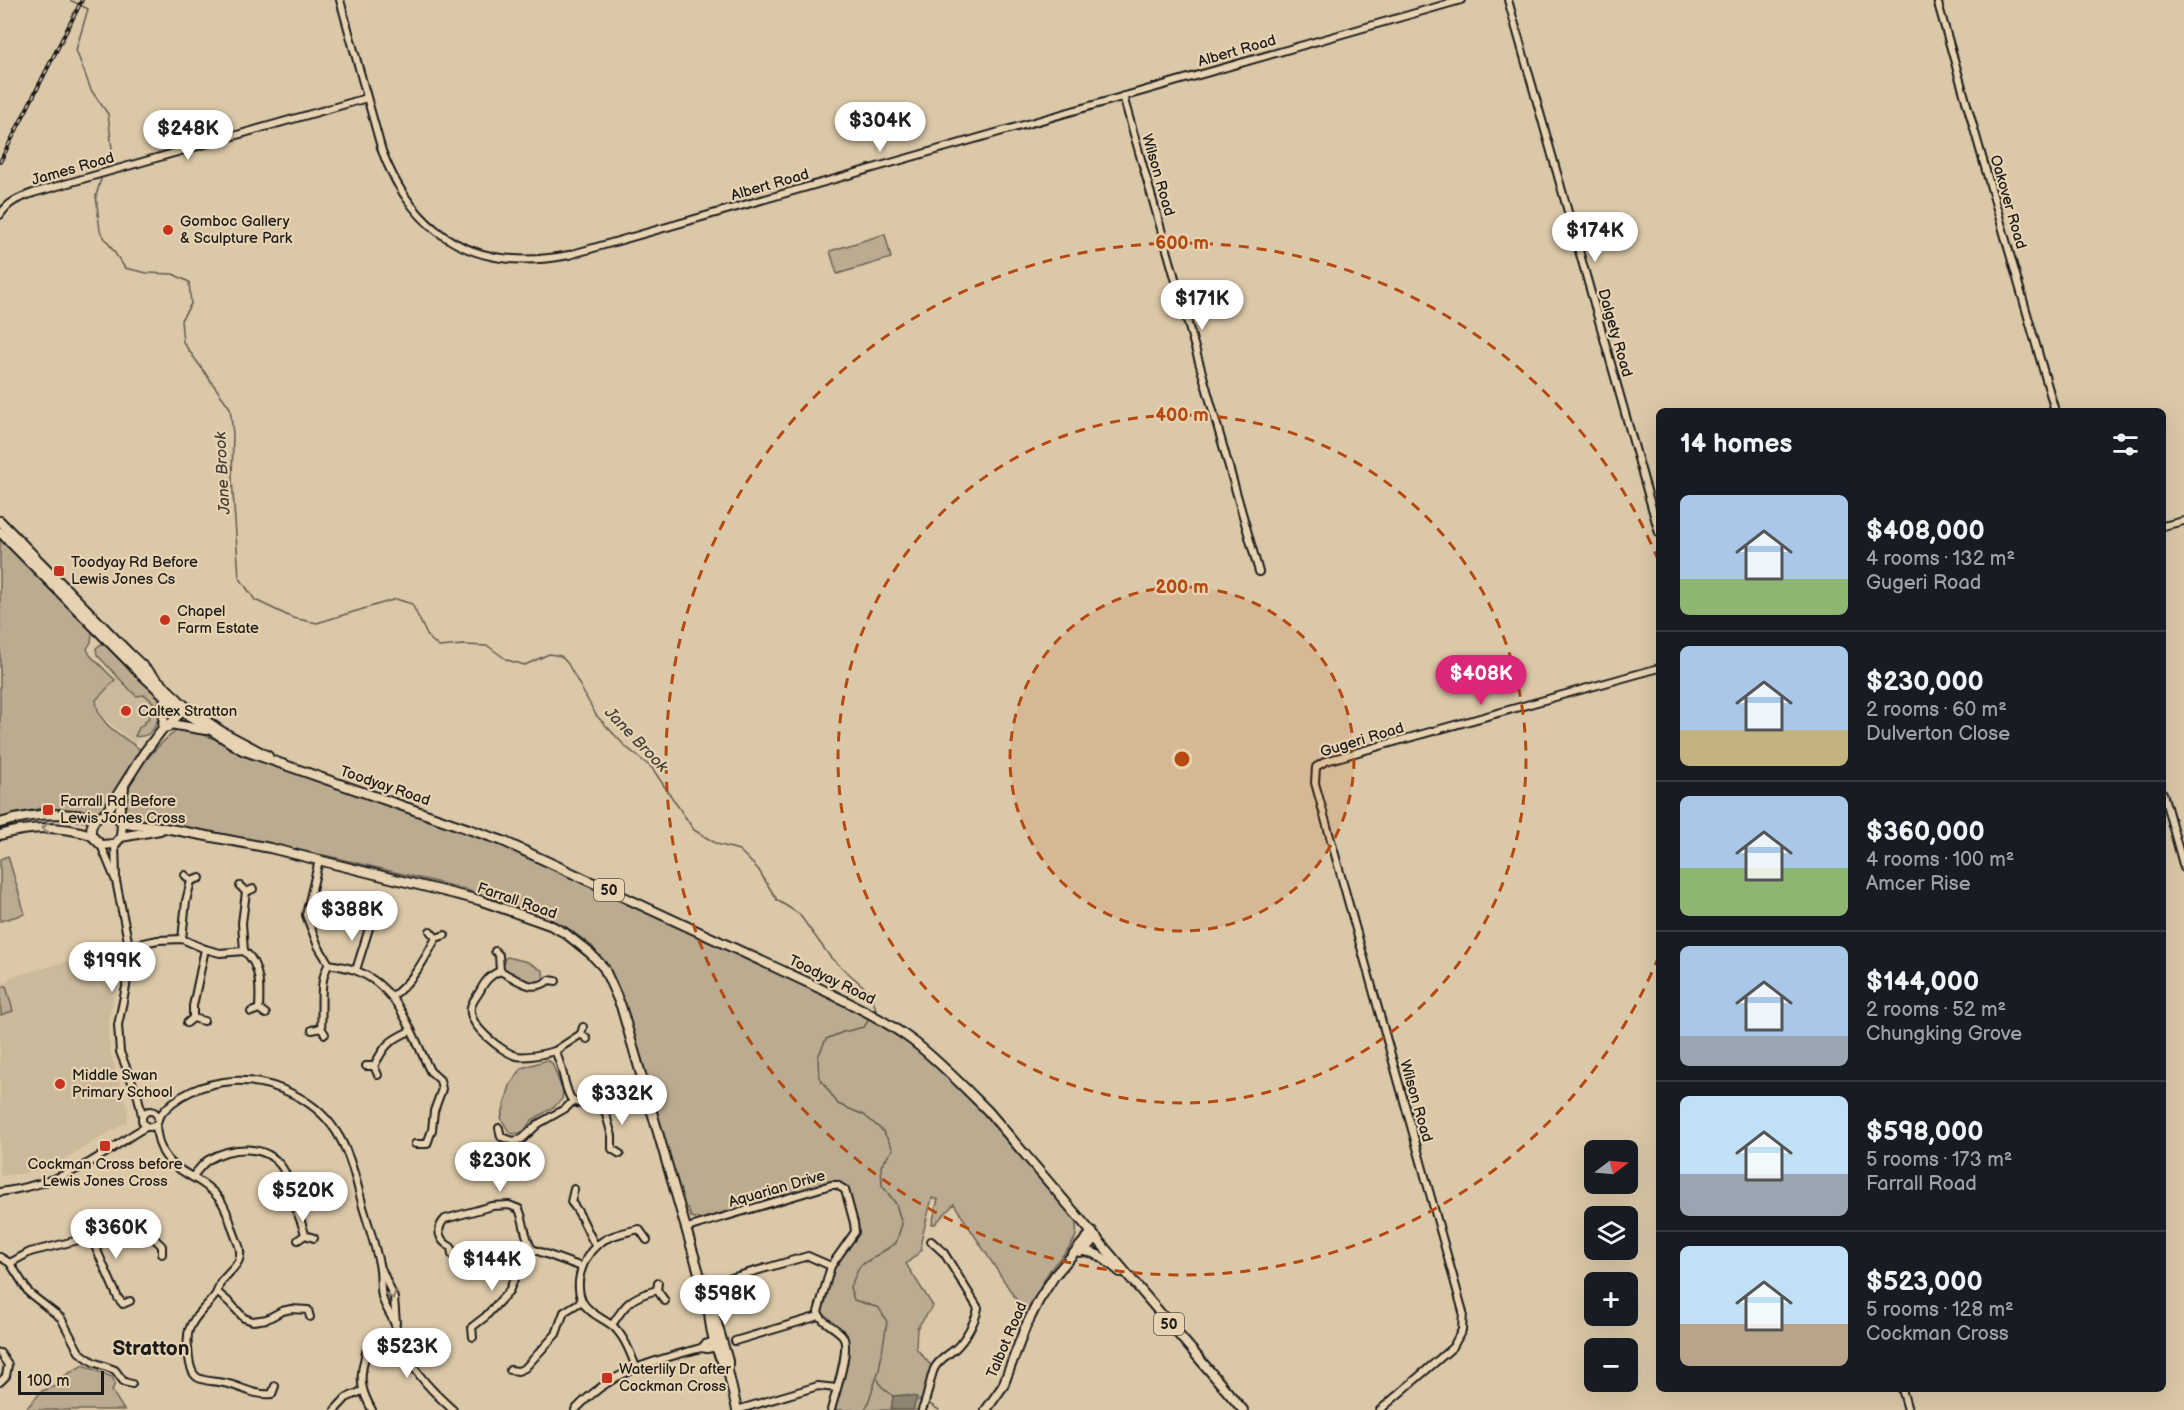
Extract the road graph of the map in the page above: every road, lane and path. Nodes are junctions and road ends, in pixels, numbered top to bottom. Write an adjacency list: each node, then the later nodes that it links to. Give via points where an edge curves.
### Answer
1 (340, 0): 6 (street, Albert Road)
2 (1461, 0): 5 (street, Albert Road)
3 (1508, 0): 11 (street, Dalgety Road)
4 (1937, 0): 8 (street, Oakover Road)
5 (1123, 96): 6 (street, Albert Road, via 569,255 523,261 464,248 431,227 405,198 389,170); 14 (street, Wilson Road)
6 (367, 98): 7 (street, James Road, via 33,193 18,198)
7 (0, 215)
8 (2054, 408)
9 (2184, 520): 12 (street)
10 (0, 521): 17 (main road, Toodyay Road / 50)
11 (1656, 522)
12 (2166, 525)
13 (0, 531): 16 (main road, Toodyay Road / 50)
14 (1259, 572)
15 (1656, 669): 21 (street, Gugeri Road, via 1326,761)
16 (165, 696): 17 (main road, Toodyay Road / 50); 18 (main road)
17 (181, 707): 18 (main road); 19 (main road, Toodyay Road / 50); 20 (main road, Toodyay Road / 50)
18 (166, 725): 19 (main road); 22 (main road)
19 (210, 731): 20 (main road, Toodyay Road / 50, via 242,750)
20 (278, 762): 88 (main road, Toodyay Road / 50, via 502,841 856,1006 912,1041 960,1082)
21 (1316, 768): 140 (street, Wilson Road, via 1315,783 1463,1312 1462,1330 1454,1347)
22 (124, 786): 24 (main road); 26 (main road)
23 (2166, 804): 35 (street)
24 (106, 813): 25 (main road); 26 (main road, Farrall Road)
25 (96, 818): 27 (main road, via 38,815); 30 (main road)
26 (120, 821): 28 (main road, Farrall Road); 31 (main road)
27 (0, 823)
28 (167, 829): 31 (main road, Farrall Road); 34 (main road, Farrall Road)
29 (0, 835): 30 (main road, one-way to 29, via 58,827)
30 (91, 835): 33 (main road)
31 (122, 837): 32 (main road)
32 (115, 844): 33 (main road); 38 (street)
33 (101, 845): 38 (street)
34 (319, 860): 52 (street, via 306,915); 70 (main road, Farrall Road, via 479,900 565,933 590,952 614,986)
35 (2184, 868)
36 (185, 875): 39 (street)
37 (200, 878): 39 (street)
38 (116, 881): 48 (street)
39 (191, 881): 47 (street)
40 (240, 886): 50 (street, via 249,891 242,923)
41 (367, 916): 43 (street)
42 (380, 920): 43 (street)
43 (371, 922): 53 (street)
44 (430, 931): 46 (street)
45 (445, 935): 46 (street)
46 (436, 938): 56 (street, via 409,984)
47 (182, 939): 48 (street); 49 (street)
48 (129, 946): 71 (street, via 118,1025 120,1052)
49 (204, 950): 50 (street); 60 (street)
50 (244, 951): 57 (street, via 257,971)
51 (500, 953): 54 (street)
52 (329, 964): 53 (street); 64 (street, via 322,983 323,1031)
53 (356, 970): 56 (street)
54 (500, 971): 55 (street, via 527,986 538,986); 66 (street, via 486,980 471,1005 476,1026 516,1056)
55 (551, 978)
56 (393, 996): 65 (street)
57 (259, 1009): 58 (street); 59 (street)
58 (251, 1012)
59 (266, 1014)
60 (193, 1018): 61 (street); 62 (street)
61 (204, 1021)
62 (187, 1023)
63 (583, 1027): 66 (street, via 584,1036)
64 (312, 1030)
65 (410, 1031): 68 (street, via 384,1047); 79 (street, via 442,1089 428,1148)
66 (555, 1051): 72 (street)
67 (366, 1066): 68 (street)
68 (374, 1066): 69 (street)
69 (378, 1075)
70 (647, 1090): 73 (street); 85 (main road, Farrall Road)
71 (138, 1096): 75 (street); 77 (street)
72 (573, 1101): 73 (street); 78 (street, via 522,1139 498,1139)
73 (603, 1104): 80 (street, via 612,1149)
74 (167, 1107): 75 (street); 76 (street); 102 (street, via 200,1088 242,1081 279,1088 311,1105 331,1125 347,1152)
75 (151, 1111): 76 (street); 77 (street)
76 (158, 1118): 77 (street)
77 (147, 1123): 81 (street, via 170,1163); 83 (street, via 100,1156 60,1176)
78 (499, 1128)
79 (415, 1144)
80 (620, 1154)
81 (192, 1177): 87 (street, via 207,1161 223,1154 252,1149 264,1152 283,1168); 106 (street, via 222,1202 240,1250 236,1268 220,1282)
82 (574, 1190): 94 (street, via 567,1202 584,1218)
83 (0, 1192)
84 (640, 1221): 86 (street)
85 (687, 1227): 101 (street, Aquarian Drive, via 837,1185 846,1193 855,1229); 104 (main road, Farrall Road)
86 (639, 1229): 92 (street); 94 (street)
87 (306, 1235): 90 (street); 91 (street)
88 (1094, 1235): 96 (main road, Talbot Road, via 1077,1247); 105 (main road, Toodyay Road / 50)
89 (91, 1237): 97 (street, via 126,1218 134,1219 165,1246); 100 (street, via 30,1252); 107 (street, via 122,1307)
90 (314, 1238)
91 (298, 1240)
92 (647, 1240)
93 (931, 1241): 131 (street, via 944,1253 978,1308 960,1343 934,1369)
94 (596, 1246): 103 (street)
95 (532, 1249): 98 (street, via 519,1209 501,1205 451,1216 442,1223 442,1241 451,1247); 103 (street); 115 (street, via 520,1263 509,1291 485,1317 468,1326)
96 (1078, 1252): 105 (main road, via 1088,1251 1102,1257); 138 (main road, Talbot Road, via 1055,1275 1039,1300 1003,1386)
97 (162, 1254)
98 (452, 1255)
99 (0, 1257): 100 (street)
100 (10, 1263): 121 (street, via 29,1293 61,1318 79,1352 116,1370)
101 (831, 1266): 104 (street, via 808,1256); 111 (street, Aquarian Drive)
102 (380, 1267): 112 (street, one-way to 112, via 394,1298); 112 (street, via 382,1299)
103 (582, 1267): 108 (street)
104 (704, 1286): 117 (main road, Farrall Road)
105 (1139, 1289): 139 (main road, Toodyay Road / 50)
106 (217, 1292): 110 (street, via 244,1318 253,1321 291,1309 309,1314); 129 (street, via 188,1331 191,1371 205,1381 226,1383 256,1394)
107 (130, 1301)
108 (582, 1301): 113 (street); 120 (street, via 564,1312 552,1340 518,1375)
109 (665, 1301): 113 (street, via 657,1287 636,1296)
110 (315, 1304)
111 (819, 1316): 116 (street); 126 (street, via 845,1340)
112 (396, 1325): 114 (street)
113 (612, 1325): 119 (street, via 622,1336)
114 (398, 1333): 127 (street, via 368,1346 360,1376); 134 (street, via 415,1370)
115 (473, 1337)
116 (735, 1341)
117 (720, 1343): 119 (street); 136 (main road, Farrall Road, via 728,1361)
118 (0, 1353): 122 (street, via 8,1365)
119 (636, 1367): 135 (street, via 609,1381)
120 (510, 1370)
121 (124, 1382): 123 (street); 125 (street)
122 (0, 1383)
123 (132, 1384)
124 (275, 1386): 129 (street)
125 (118, 1388)
126 (836, 1388): 136 (street, via 818,1386); 137 (street)
127 (362, 1391): 132 (street, via 346,1398); 133 (street)
128 (1903, 1392): 141 (street)
129 (272, 1394): 130 (street)
130 (278, 1402)
131 (925, 1404)
132 (335, 1410)
133 (372, 1410)
134 (453, 1410)
135 (575, 1410)
136 (737, 1410)
137 (831, 1410)
138 (986, 1410)
139 (1243, 1410)
140 (1380, 1410)
141 (1908, 1410)

